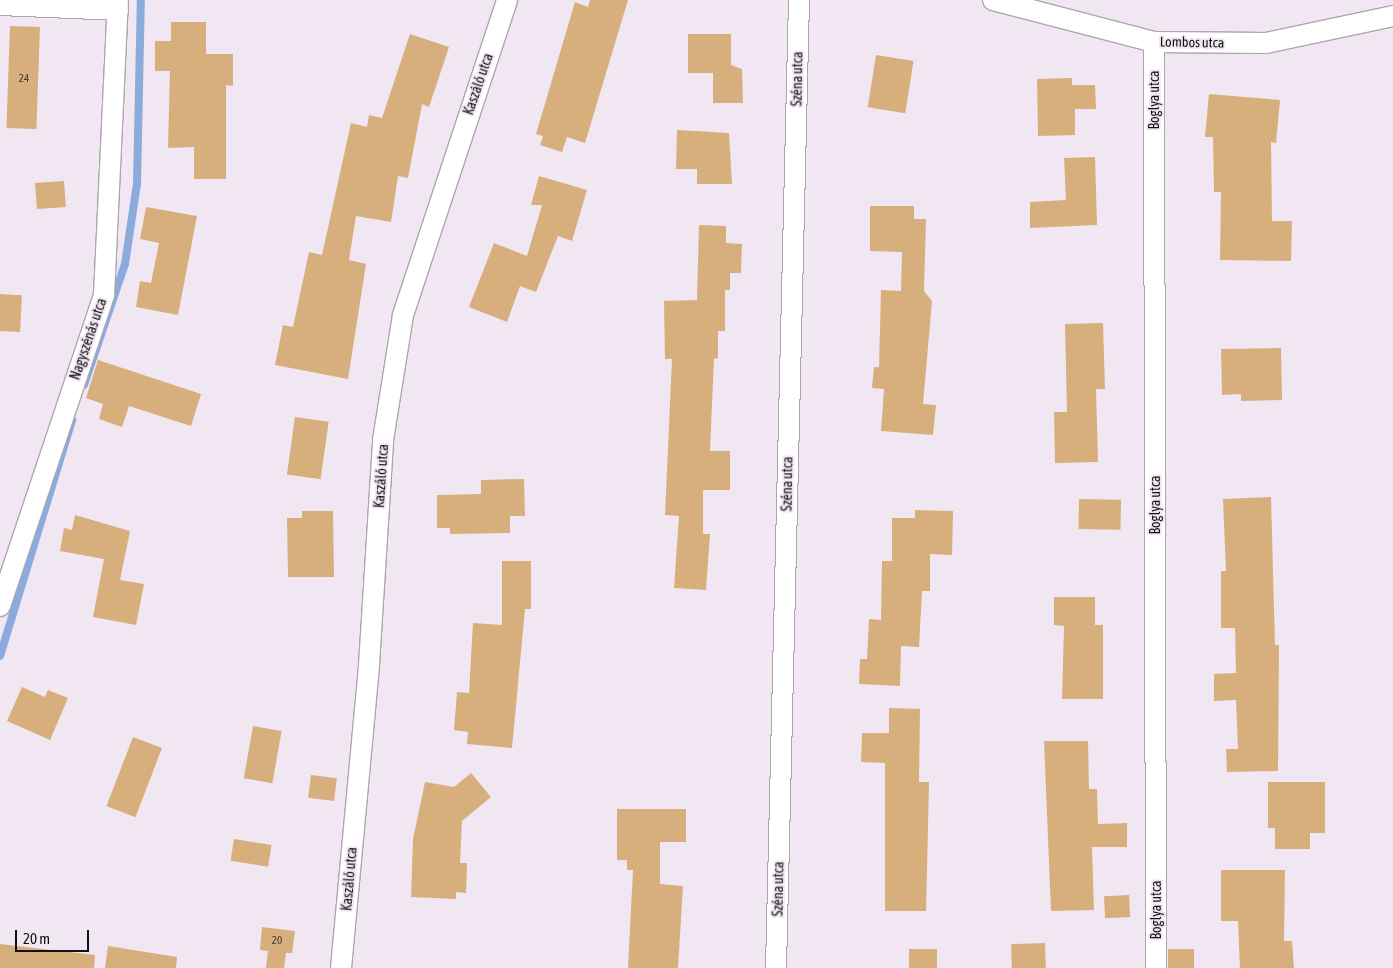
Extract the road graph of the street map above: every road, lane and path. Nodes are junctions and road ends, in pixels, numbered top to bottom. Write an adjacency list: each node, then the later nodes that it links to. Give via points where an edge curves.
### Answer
1 (507, 0): 9 (street, Kaszáló utca, via 403,314 383,440 369,665)
2 (799, 0): 10 (street, Széna utca)
3 (993, 0): 7 (street, Lombos utca)
4 (0, 5): 5 (street)
5 (118, 5): 8 (street, Nagyszénás utca, via 104,295)
6 (1393, 16): 7 (street, Lombos utca, via 1266,43)
7 (1154, 42): 11 (street, Boglya utca)
8 (0, 606)
9 (340, 968)
10 (776, 968)
11 (1156, 968)

